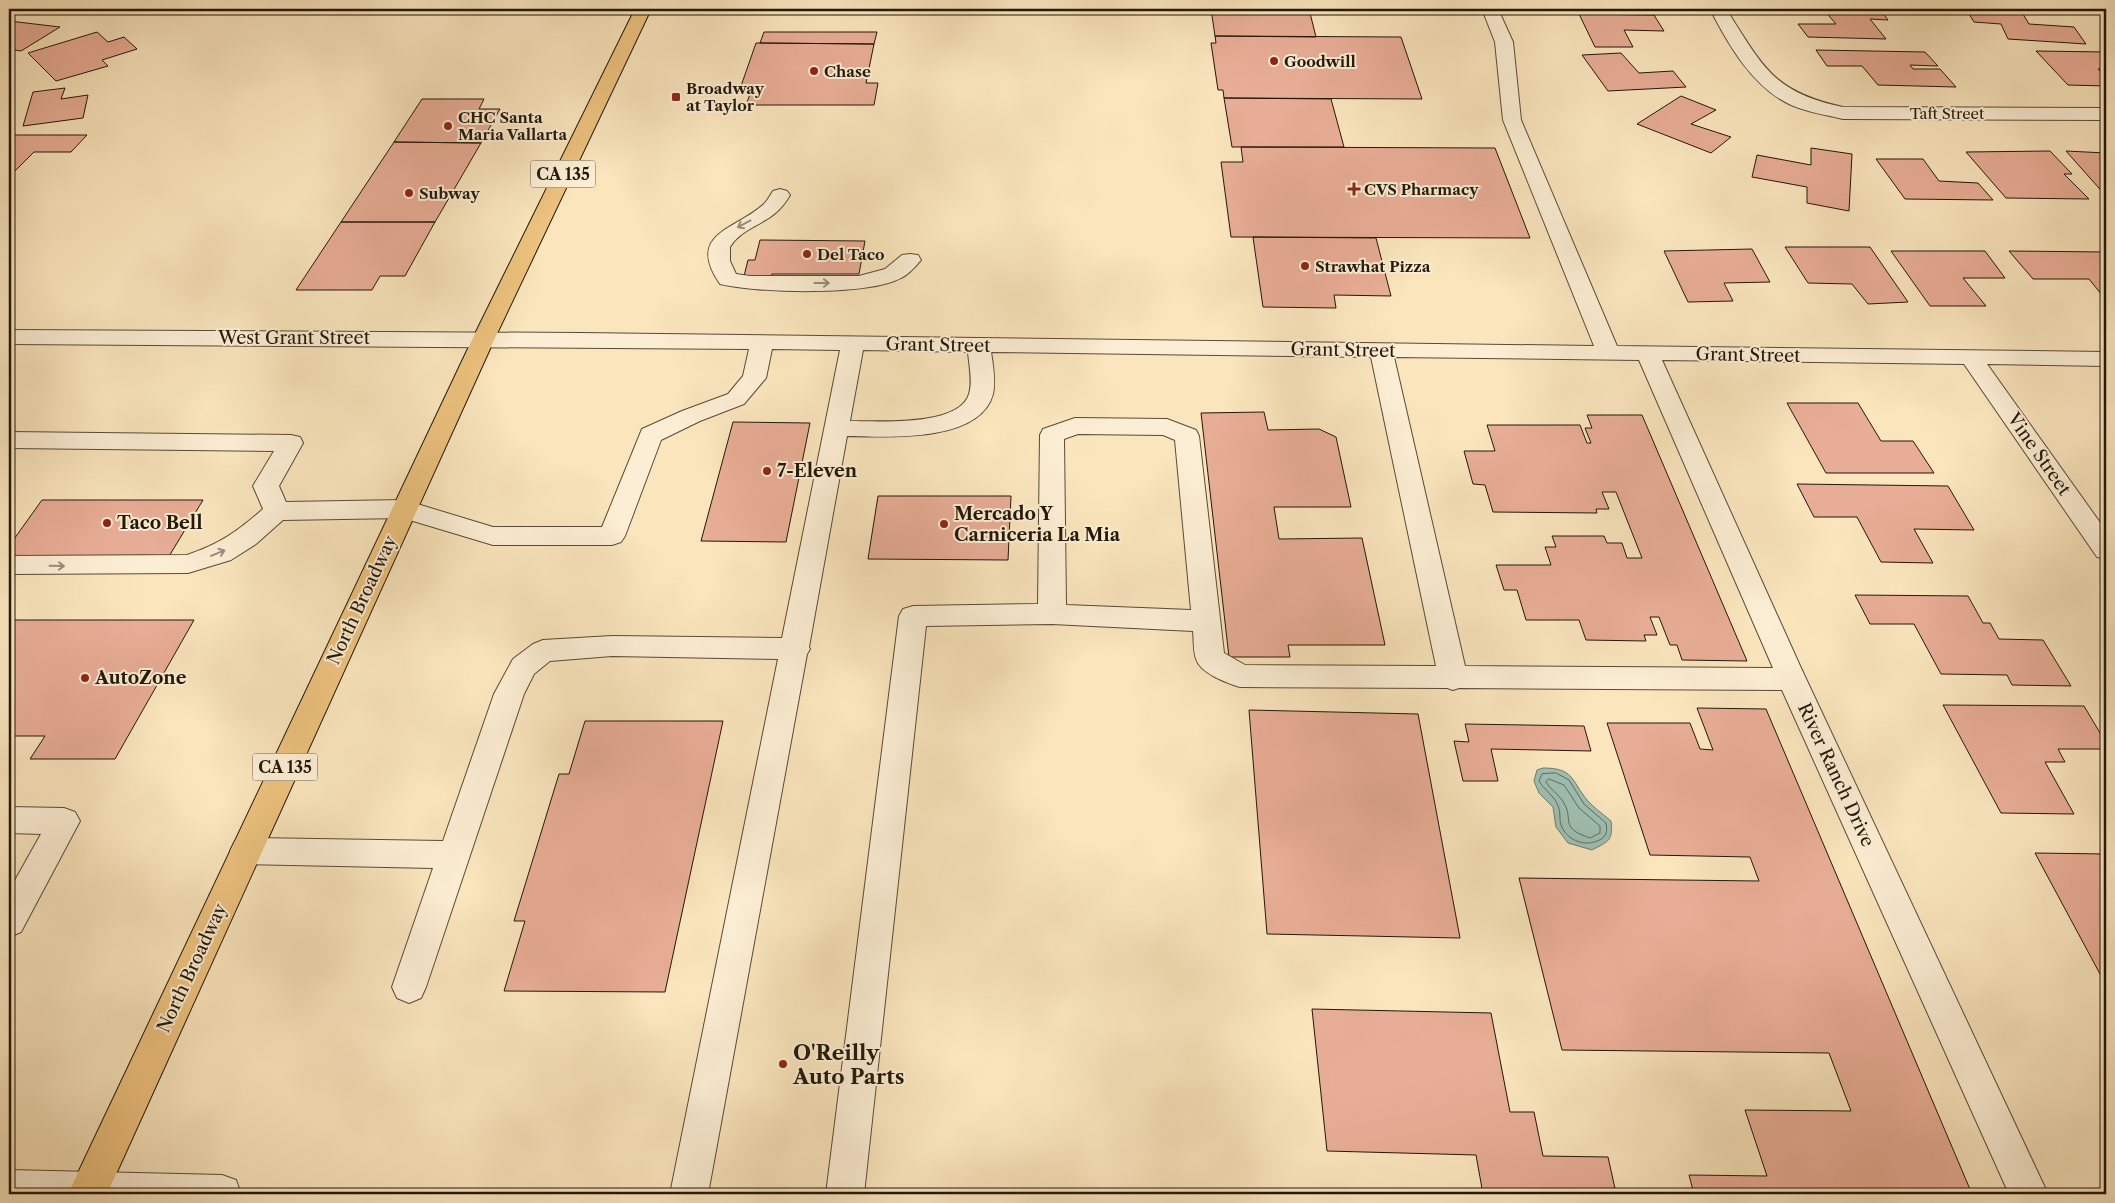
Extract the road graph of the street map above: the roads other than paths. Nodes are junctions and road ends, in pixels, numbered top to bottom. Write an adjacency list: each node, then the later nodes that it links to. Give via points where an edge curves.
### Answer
1 (643, 9): 8 (main road, North Broadway / CA 135)
2 (1490, 9): 14 (street, via 1504,42 1512,120)
3 (1718, 9): 4 (street, Taft Street, via 1766,80 1790,98 1812,107 1843,113)
4 (2106, 114)
5 (780, 195): 6 (street, one-way to 6, via 772,210 735,229 724,239 719,252 720,267 728,279 750,283 859,283 893,274)
6 (910, 260)
7 (9, 337): 8 (street, West Grant Street)
8 (483, 340): 9 (street, West Grant Street); 20 (main road, North Broadway / CA 135)
9 (580, 340): 10 (street, Grant Street)
10 (762, 342): 11 (street, Grant Street); 20 (street, via 754,378 736,398 651,435 612,536 493,536)
11 (853, 344): 12 (street, Grant Street); 18 (street)
12 (979, 345): 13 (street, Grant Street); 18 (street, via 981,396 968,416 934,427)
13 (1381, 350): 14 (street, Grant Street); 27 (street)
14 (1608, 353): 15 (street, Grant Street)
15 (1647, 353): 16 (street, Grant Street); 28 (street, River Ranch Drive)
16 (1971, 358): 17 (street, Grant Street); 22 (street, Vine Street)
17 (2106, 359)
18 (837, 428): 26 (street)
19 (9, 440): 21 (street, via 291,443 266,486)
20 (404, 509): 21 (street); 30 (main road, North Broadway / CA 135)
21 (277, 511): 23 (street, one-way to 21, via 188,564 222,553 247,538)
22 (2106, 550)
23 (9, 565)
24 (1052, 614): 25 (street); 25 (street, via 1052,435 1075,426 1168,427 1188,436); 38 (street, via 913,616)
25 (1206, 621): 27 (street, via 1210,659 1240,676)
26 (796, 648): 31 (street, via 612,646 543,651 523,667 509,694); 37 (street)
27 (1453, 679): 28 (street)
28 (1792, 679): 39 (street, River Ranch Drive)
29 (9, 820): 32 (street, via 64,821)
30 (246, 850): 31 (street); 35 (main road, North Broadway / CA 135)
31 (454, 855): 33 (street)
32 (9, 922)
33 (409, 987)
34 (9, 1188): 35 (street)
35 (88, 1192): 36 (street)
36 (222, 1194)
37 (689, 1194)
38 (845, 1194)
39 (2029, 1194)

